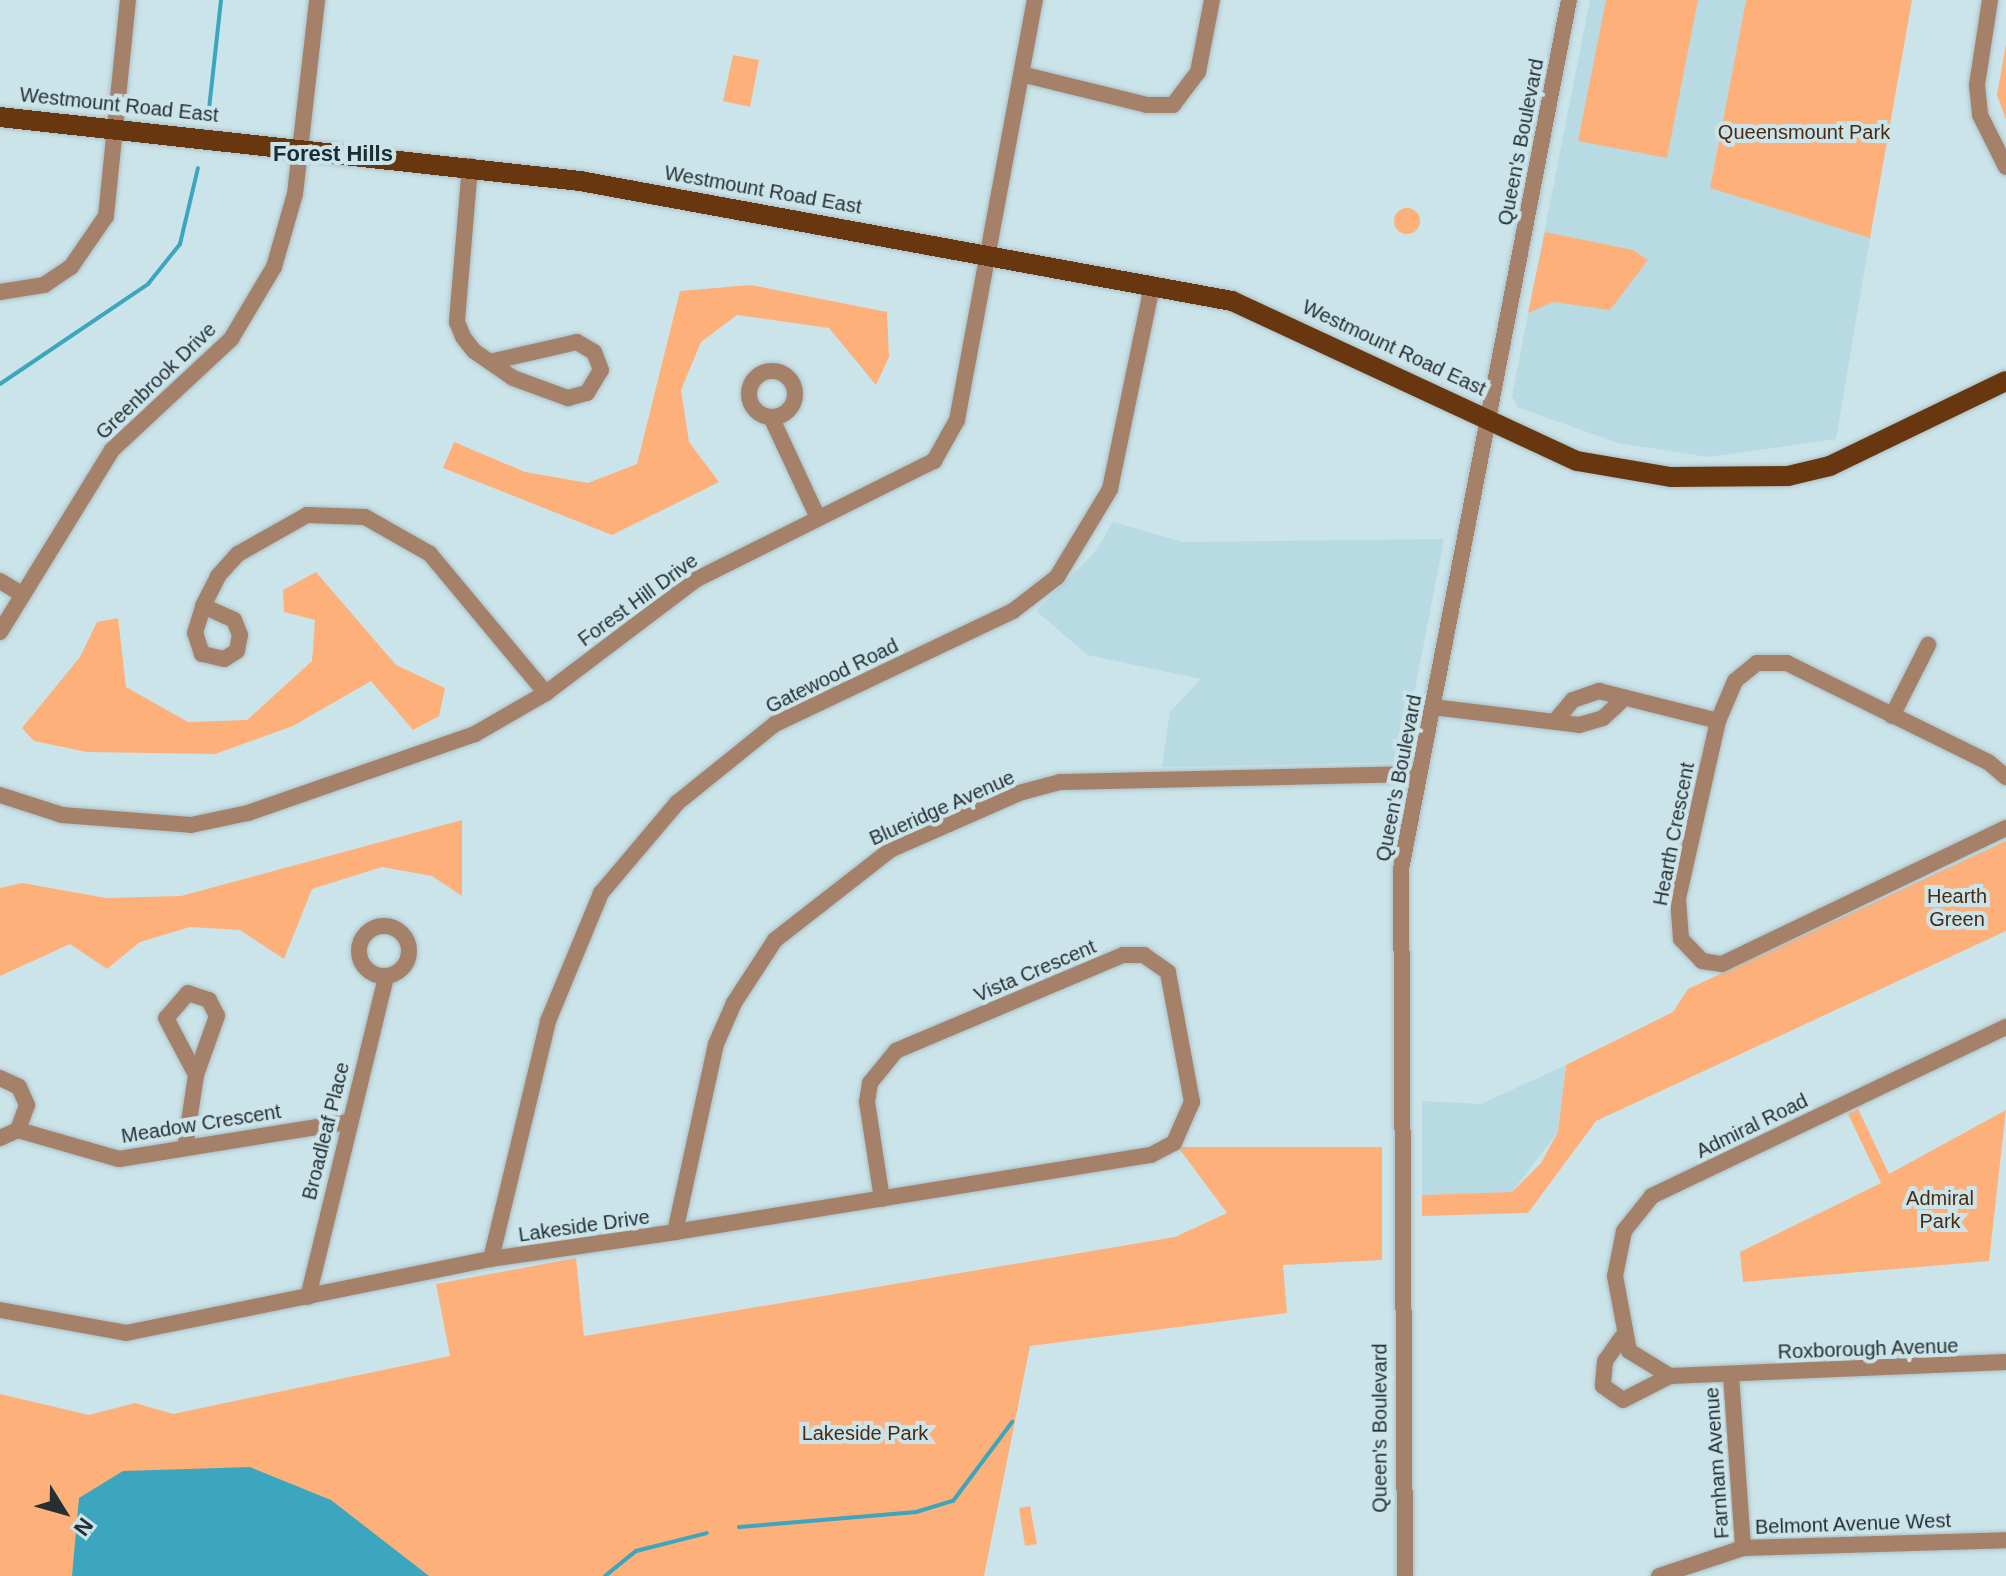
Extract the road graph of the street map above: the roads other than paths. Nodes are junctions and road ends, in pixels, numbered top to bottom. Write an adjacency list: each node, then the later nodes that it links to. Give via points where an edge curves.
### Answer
1 (128, 0): 9 (street)
2 (317, 0): 10 (street, Greenbrook Drive)
3 (1035, 0): 7 (street, Forest Hill Drive)
4 (1212, 0): 7 (street, via 1198,72 1173,105 1147,105)
5 (1569, 0): 19 (street, Queen's Boulevard)
6 (1997, 6): 12 (street, via 1977,85 1980,115)
7 (1021, 74): 13 (street, Forest Hill Drive)
8 (0, 117): 9 (main road, Westmount Road East)
9 (115, 128): 10 (main road, Westmount Road East); 15 (street, via 106,216 92,245 44,285)
10 (302, 147): 11 (main road, Westmount Road East); 22 (street, Greenbrook Drive, via 287,229 254,303 231,339 112,450)
11 (470, 166): 13 (main road, Westmount Road East); 16 (street, via 457,322)
12 (2006, 167)
13 (986, 254): 14 (main road, Westmount Road East); 20 (street, Forest Hill Drive, via 949,440 913,475)
14 (1152, 287): 19 (main road, Westmount Road East, via 1249,307); 47 (street, Gatewood Road, via 1110,489 1057,577 1013,611 775,724 677,803 601,893 548,1021)
15 (0, 292)
16 (490, 362): 16 (street, via 568,398 587,393 601,370 594,352 577,342)
17 (2006, 381): 19 (main road, Westmount Road East, via 1871,451 1788,476 1671,477 1577,461)
18 (771, 417): 20 (street)
19 (1490, 420): 28 (street, Queen's Boulevard)
20 (818, 518): 26 (street, Forest Hill Drive, via 697,579)
21 (0, 581): 22 (street)
22 (22, 594): 24 (street, Greenbrook Drive)
23 (203, 606): 26 (street, via 218,576 264,534 307,515 365,517 430,554)
24 (0, 632)
25 (1928, 645): 29 (street)
26 (546, 693): 34 (street, Forest Hill Drive, via 475,734 248,813 191,825 62,815)
27 (1620, 702): 30 (street, via 1593,723); 30 (street, via 1585,694); 31 (street)
28 (1433, 707): 30 (street, via 1526,722); 32 (street, Queen's Boulevard)
29 (1892, 716): 31 (street, Hearth Crescent, via 1771,661 1735,681); 33 (street, Hearth Crescent)
30 (1556, 720)
31 (1718, 721): 35 (street, Hearth Crescent, via 1677,922 1687,949 1711,965)
32 (1418, 774): 46 (street, Blueridge Avenue, via 1060,782 1019,793 890,850 775,940 734,1003 716,1044); 56 (street, Queen's Boulevard, via 1401,869 1398,951)
33 (2006, 777)
34 (0, 795)
35 (2006, 828)
36 (386, 976): 40 (street, Broadleaf Place)
37 (2006, 1027): 50 (street, Admiral Road, via 1652,1196 1616,1254)
38 (196, 1075): 44 (street)
39 (0, 1078): 41 (street, via 24,1095)
40 (347, 1122): 44 (street, Meadow Crescent); 48 (street, Broadleaf Place)
41 (18, 1130): 42 (street); 44 (street, Meadow Crescent, via 119,1159)
42 (0, 1138)
43 (1174, 1143): 45 (street, Lakeside Drive, via 1151,1155); 45 (street, Vista Crescent, via 1189,1124 1192,1102 1177,995 1157,961 1123,955 888,1059 867,1102)
44 (185, 1148)
45 (882, 1199): 46 (street, Lakeside Drive)
46 (675, 1232): 47 (street, Lakeside Drive)
47 (491, 1259): 48 (street, Lakeside Drive)
48 (308, 1297): 49 (street, Lakeside Drive, via 126,1333)
49 (0, 1310)
50 (1622, 1337): 53 (street, via 1641,1362); 53 (street, via 1605,1361 1603,1386 1623,1400)
51 (2006, 1362): 52 (street, Roxborough Avenue)
52 (1731, 1375): 53 (street); 55 (street, Farnham Avenue)
53 (1670, 1376)
54 (2006, 1540): 55 (street, Belmont Avenue West)
55 (1743, 1548): 57 (street, Belmont Avenue West)
56 (1405, 1576)
57 (1659, 1576)

